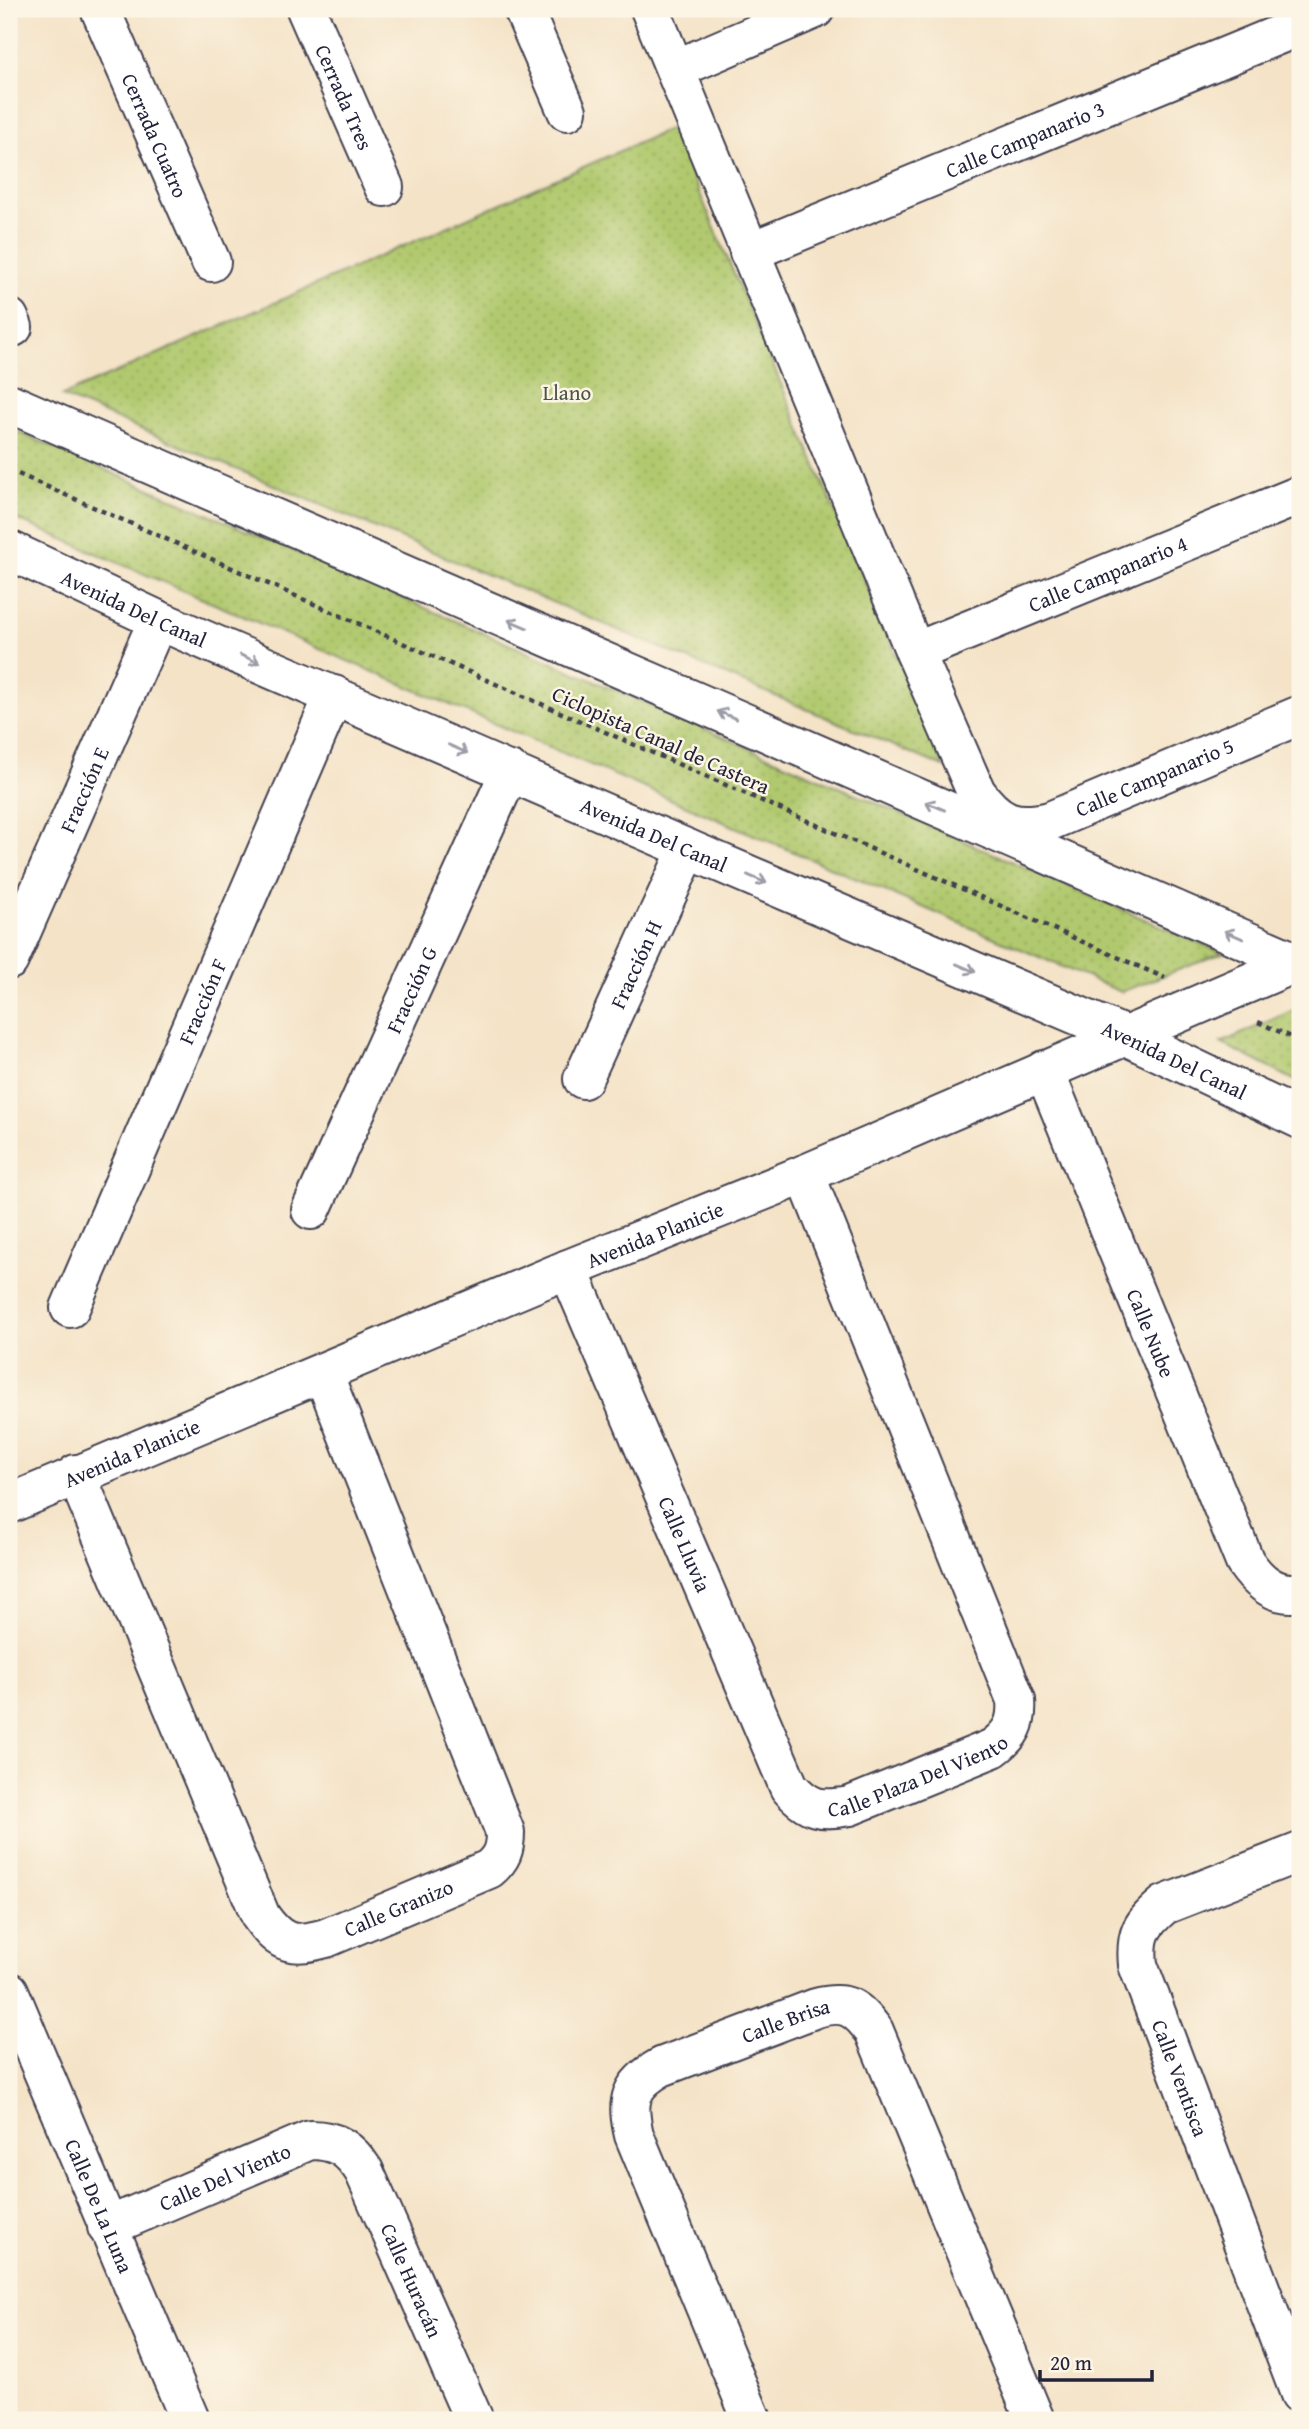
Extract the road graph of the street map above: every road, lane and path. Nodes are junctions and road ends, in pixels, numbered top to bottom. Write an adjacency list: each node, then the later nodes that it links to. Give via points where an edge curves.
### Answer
1 (100, 9): 11 (street, Cerrada Cuatro)
2 (306, 9): 9 (street, Cerrada Tres)
3 (523, 9): 8 (street)
4 (650, 9): 7 (street)
5 (815, 9): 7 (street)
6 (1300, 26): 10 (street, Calle Campanario 3)
7 (676, 69): 10 (street)
8 (567, 111)
9 (384, 187)
10 (750, 252): 17 (street)
11 (211, 262)
12 (9, 403): 23 (street, one-way to 12)
13 (9, 470): 24 (path, Ciclopista Canal de Castera)
14 (1300, 495): 17 (street, Calle Campanario 4)
15 (9, 550): 16 (street, Avenida Del Canal)
16 (158, 620): 18 (street, Avenida Del Canal, one-way to 18); 22 (street, Fracción E)
17 (915, 652): 19 (street, Calle Campanario 5, via 976,792 989,810 1007,822 1029,826)
18 (334, 695): 20 (street, Avenida Del Canal, one-way to 20); 33 (street, Fracción F)
19 (1300, 715)
20 (510, 771): 21 (street, Avenida Del Canal); 31 (street, Fracción G)
21 (688, 849): 25 (street, Avenida Del Canal, one-way to 25); 28 (street, Fracción H)
22 (9, 960)
23 (1299, 962): 24 (street, Avenida Planicie)
24 (1210, 999): 25 (street, Avenida Planicie); 26 (path, Ciclopista Canal de Castera)
25 (1126, 1036): 27 (street, Avenida Planicie); 29 (street, Avenida Del Canal)
26 (1300, 1041)
27 (1044, 1070): 30 (street, Avenida Planicie); 37 (street, Calle Nube, via 1245,1562 1256,1578)
28 (583, 1079)
29 (1300, 1119)
30 (804, 1174): 32 (street, Avenida Planicie); 38 (street, Calle Plaza Del Viento, via 1016,1700 1017,1714 1007,1738 993,1748 850,1806)
31 (311, 1210)
32 (568, 1269): 34 (street, Avenida Planicie); 38 (street, Calle Lluvia, via 789,1787)
33 (70, 1308)
34 (323, 1373): 35 (street, Avenida Planicie); 35 (street, Calle Granizo, via 505,1832 503,1854 489,1869 326,1938 305,1944 287,1942 272,1934 261,1917)
35 (76, 1474): 36 (street, Avenida Planicie)
36 (9, 1504)
37 (1284, 1590)
38 (814, 1808)
39 (1300, 1852): 43 (street, Calle Ventisca, via 1164,1905 1138,1934 1136,1946 1138,1965)
40 (9, 1991): 42 (street, Calle De La Luna)
41 (342, 2146): 42 (street, Calle Del Viento, via 310,2140); 46 (street, Calle Huracán, via 364,2171)
42 (107, 2227): 45 (street, Calle De La Luna)
43 (1300, 2394)
44 (1300, 2416): 49 (street)
45 (190, 2420)
46 (474, 2420)
47 (752, 2420): 48 (street, Calle Brisa, via 634,2135 629,2112 634,2091 645,2076 661,2067 833,2004 850,2007 874,2031)
48 (1035, 2420)
49 (1290, 2420)

